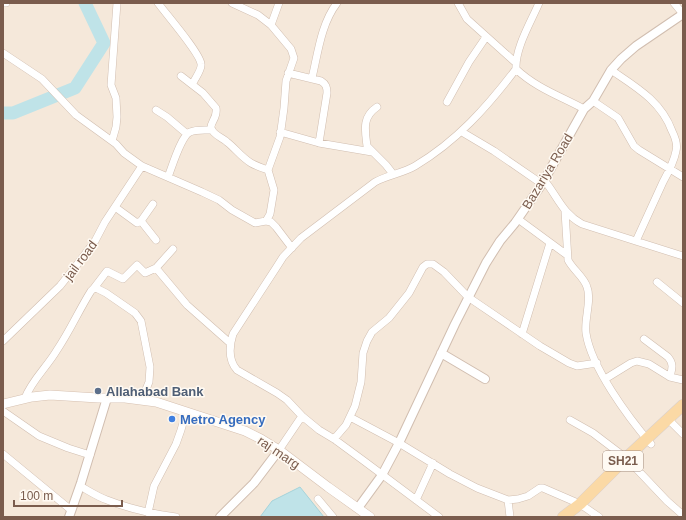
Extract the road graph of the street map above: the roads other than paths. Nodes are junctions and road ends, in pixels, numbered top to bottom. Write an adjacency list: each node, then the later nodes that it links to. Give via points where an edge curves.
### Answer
1 (117, 3): 28 (street, via 111,85 117,111)
2 (158, 3): 18 (street, via 200,59 201,67)
3 (232, 3): 10 (street, via 258,15)
4 (279, 3): 10 (street)
5 (337, 3): 17 (street, via 326,24)
6 (458, 3): 11 (street, via 467,19)
7 (539, 3): 13 (street, via 519,48)
8 (674, 3): 9 (street)
9 (683, 14): 14 (street, Bazariya Road, via 636,46)
10 (271, 25): 15 (street, via 293,54)
11 (486, 37): 13 (street); 20 (street)
12 (3, 53): 28 (street, via 42,79 76,115)
13 (516, 66): 22 (street, via 525,78 537,86); 26 (street, via 492,100)
14 (610, 70): 19 (street, Bazariya Road); 32 (street, via 641,91 664,113 677,146)
15 (288, 73): 17 (street); 25 (street)
16 (181, 76): 18 (street)
17 (312, 78): 29 (street, via 321,81 327,87)
18 (193, 83): 24 (street, via 216,108)
19 (593, 101): 22 (street, Bazariya Road); 32 (street, via 618,118 634,146 644,155)
20 (447, 102)
21 (377, 107): 30 (street, via 368,114 366,126 367,146)
22 (584, 109): 37 (street, Bazariya Road)
23 (156, 110): 27 (street)
24 (212, 130): 27 (street, via 190,131); 33 (street, via 242,157)
25 (280, 132): 29 (street); 33 (street)
26 (462, 132): 34 (street, via 414,167); 37 (street)
27 (187, 134): 35 (street)
28 (112, 141): 31 (street)
29 (319, 143): 30 (street)
30 (372, 152): 34 (street)
31 (142, 166): 35 (street); 39 (street, jail road)
32 (670, 169): 36 (street); 45 (street)
33 (268, 170): 43 (street, via 274,190 270,214)
34 (393, 174): 47 (street, via 375,182)
35 (168, 176): 43 (street, via 218,200 255,223)
36 (683, 177)
37 (543, 182): 40 (street, via 553,190); 41 (street, Bazariya Road)
38 (154, 204): 42 (street)
39 (115, 207): 42 (street, via 136,223); 58 (street, jail road, via 94,241 60,286)
40 (565, 211): 45 (street, via 582,224); 49 (street)
41 (518, 219): 46 (street); 54 (street, Bazariya Road, via 493,251)
42 (141, 221): 44 (street)
43 (266, 221): 47 (street, via 276,227)
44 (156, 240)
45 (636, 241): 50 (street)
46 (550, 243): 49 (street); 56 (street)
47 (292, 248): 59 (street, via 276,268 233,334)
48 (173, 249): 51 (street)
49 (567, 256): 61 (street, via 570,265 588,288 586,332)
50 (683, 256)
51 (156, 268): 53 (street, via 145,272 137,265 123,278 107,271); 59 (street, via 187,306)
52 (657, 282): 55 (street)
53 (94, 288): 66 (street, via 56,352 28,389); 68 (street, via 118,301 135,313 141,321 150,359 149,382)
54 (468, 297): 56 (street); 60 (street, Bazariya Road); 75 (street, via 433,264 429,263 423,267 409,293 389,318 372,332 367,341 358,393)
55 (683, 303)
56 (522, 334): 61 (street, via 569,363 577,366)
57 (644, 339): 62 (street, via 671,360 673,363)
58 (3, 342)
59 (230, 343): 74 (street, via 232,365 287,400)
60 (441, 353): 63 (street); 81 (street, Bazariya Road)
61 (597, 363): 64 (street)
62 (670, 377): 64 (street, via 649,364 637,361); 65 (street)
63 (485, 379)
64 (605, 379): 80 (street)
65 (683, 380)
66 (25, 398): 67 (main road, raj marg, via 50,395); 69 (main road, raj marg)
67 (107, 398): 68 (main road, raj marg); 84 (street)
68 (142, 399): 72 (main road, raj marg)
69 (3, 404)
70 (683, 406): 77 (main road, SH21)
71 (3, 411): 84 (street, via 39,436)
72 (186, 412): 82 (main road, raj marg, via 245,431); 94 (street, via 176,444 154,486)
73 (683, 414): 77 (main road, SH21)
74 (302, 416): 79 (street); 82 (street)
75 (350, 418): 79 (street); 81 (street)
76 (570, 420): 85 (street, via 604,441)
77 (670, 421): 78 (street); 80 (main road, SH21)
78 (683, 434)
79 (334, 439): 87 (street)
80 (648, 441): 85 (main road, SH21)
81 (399, 443): 86 (street); 87 (street, Bazariya Road)
82 (279, 450): 93 (main road, raj marg); 98 (street, via 254,483)
83 (3, 454): 95 (street)
84 (90, 455): 88 (street)
85 (628, 460): 92 (main road, SH21); 96 (street)
86 (432, 463): 90 (street); 91 (street, via 478,488)
87 (382, 475): 90 (street); 93 (street, Bazariya Road)
88 (80, 486): 94 (street, via 106,500); 95 (street)
89 (318, 499): 99 (street)
90 (416, 500): 101 (street)
91 (508, 500): 92 (street, via 528,496 540,488); 102 (street)
92 (583, 506): 103 (main road, SH21); 104 (main road, SH21); 105 (street)
93 (358, 508): 100 (main road, raj marg)
94 (148, 513): 97 (street)
95 (70, 514)
96 (683, 515)
97 (176, 517)
98 (220, 517)
99 (333, 517)
100 (370, 517)
101 (438, 517)
102 (510, 517)
103 (563, 517)
104 (573, 517)
105 (599, 517)

